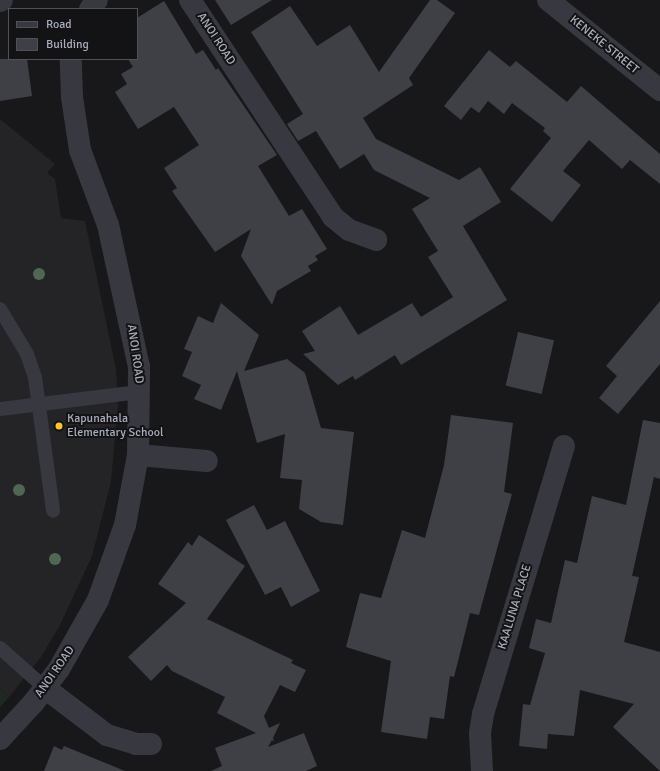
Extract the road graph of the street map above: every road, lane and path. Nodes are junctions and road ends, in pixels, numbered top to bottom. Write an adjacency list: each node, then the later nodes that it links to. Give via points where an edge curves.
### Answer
1 (97, 0): 4 (street)
2 (190, 0): 7 (street, ANOI ROAD, via 333,217 349,230)
3 (548, 0): 6 (street, KENEKE STREET)
4 (91, 8)
5 (71, 60): 9 (street, ANOI ROAD, via 72,97 80,150 108,225 139,367)
6 (660, 90)
7 (376, 240)
8 (0, 309): 10 (lane, via 31,362)
9 (139, 392): 10 (lane); 13 (street, ANOI ROAD)
10 (39, 403): 11 (lane); 15 (lane)
11 (0, 409)
12 (564, 446): 20 (street, KAALUNA PLACE, via 483,714 480,733)
13 (138, 455): 14 (street); 17 (street, ANOI ROAD, via 125,525 113,563 80,636)
14 (207, 461)
15 (53, 511)
16 (0, 648): 17 (lane)
17 (45, 688): 18 (street, ANOI ROAD); 19 (street, via 107,735 136,744)
18 (0, 739)
19 (151, 744)
20 (482, 771)

